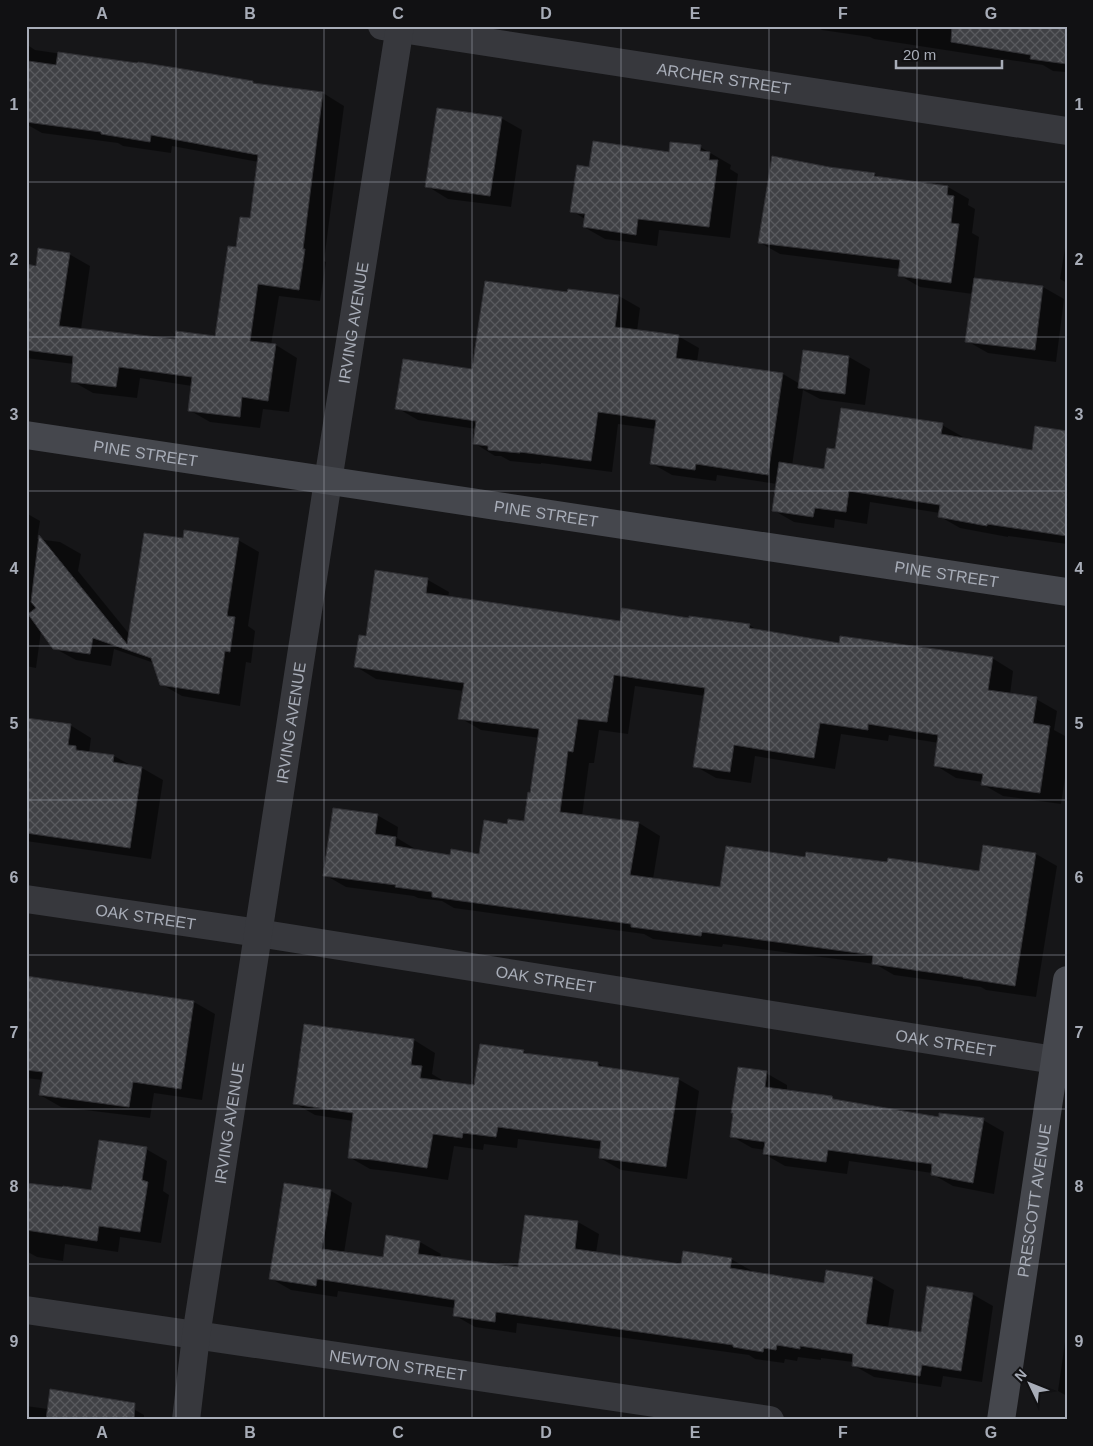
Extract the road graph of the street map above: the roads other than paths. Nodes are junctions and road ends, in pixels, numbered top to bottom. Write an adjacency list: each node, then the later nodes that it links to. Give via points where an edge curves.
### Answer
1 (394, 27): 2 (street, ARCHER STREET); 4 (street, IRVING AVENUE)
2 (1067, 131)
3 (26, 435): 4 (street, PINE STREET)
4 (328, 481): 5 (street, PINE STREET); 7 (street, IRVING AVENUE)
5 (1067, 592)
6 (26, 898): 7 (street, OAK STREET)
7 (258, 933): 9 (street, OAK STREET); 11 (street, IRVING AVENUE)
8 (1067, 980): 9 (street, PRESCOTT AVENUE)
9 (1061, 1061): 14 (street, PRESCOTT AVENUE)
10 (26, 1310): 11 (street, NEWTON STREET)
11 (196, 1336): 12 (street, IRVING AVENUE); 13 (street, NEWTON STREET)
12 (186, 1420)
13 (770, 1420)
14 (1002, 1420)

